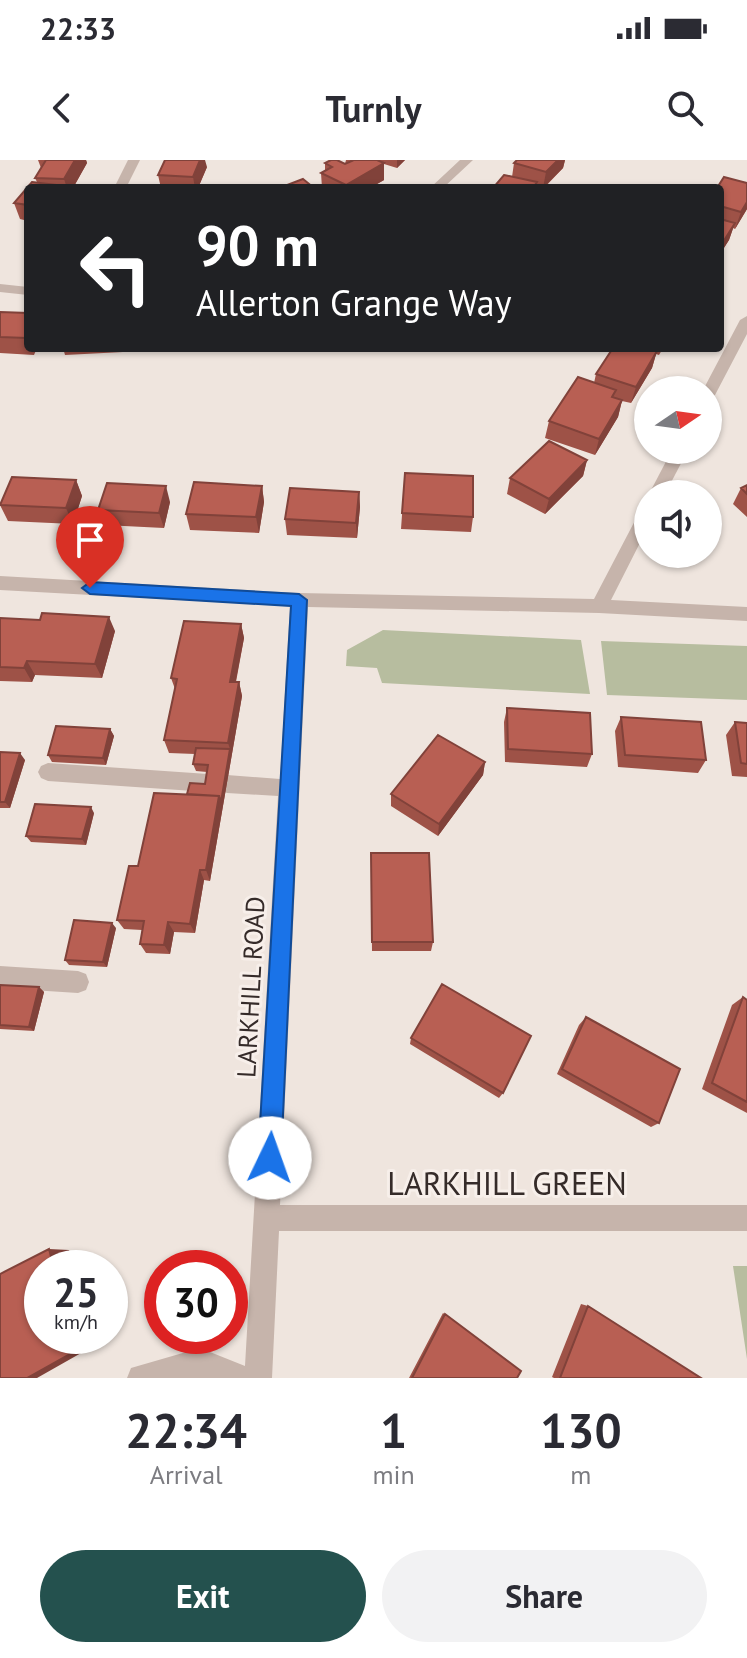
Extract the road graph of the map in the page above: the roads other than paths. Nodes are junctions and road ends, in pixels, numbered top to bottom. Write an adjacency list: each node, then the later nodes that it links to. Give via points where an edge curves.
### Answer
1 (134, 160): 3 (street)
2 (467, 160): 4 (street)
3 (122, 184)
4 (440, 184)
5 (0, 288): 6 (street)
6 (24, 291)
7 (747, 320): 8 (street)
8 (718, 376)
9 (634, 538): 12 (street)
10 (0, 583): 11 (street)
11 (299, 600): 12 (street); 15 (street, LARKHILL ROAD)
12 (599, 606): 13 (street)
13 (747, 614)
14 (48, 772): 15 (street)
15 (289, 788): 18 (street, LARKHILL ROAD)
16 (0, 977): 17 (street)
17 (78, 982)
18 (267, 1218): 19 (street, LARKHILL GREEN); 22 (street, LARKHILL ROAD)
19 (747, 1218)
20 (141, 1378): 21 (street, via 200,1362)
21 (239, 1378)
22 (258, 1378)

